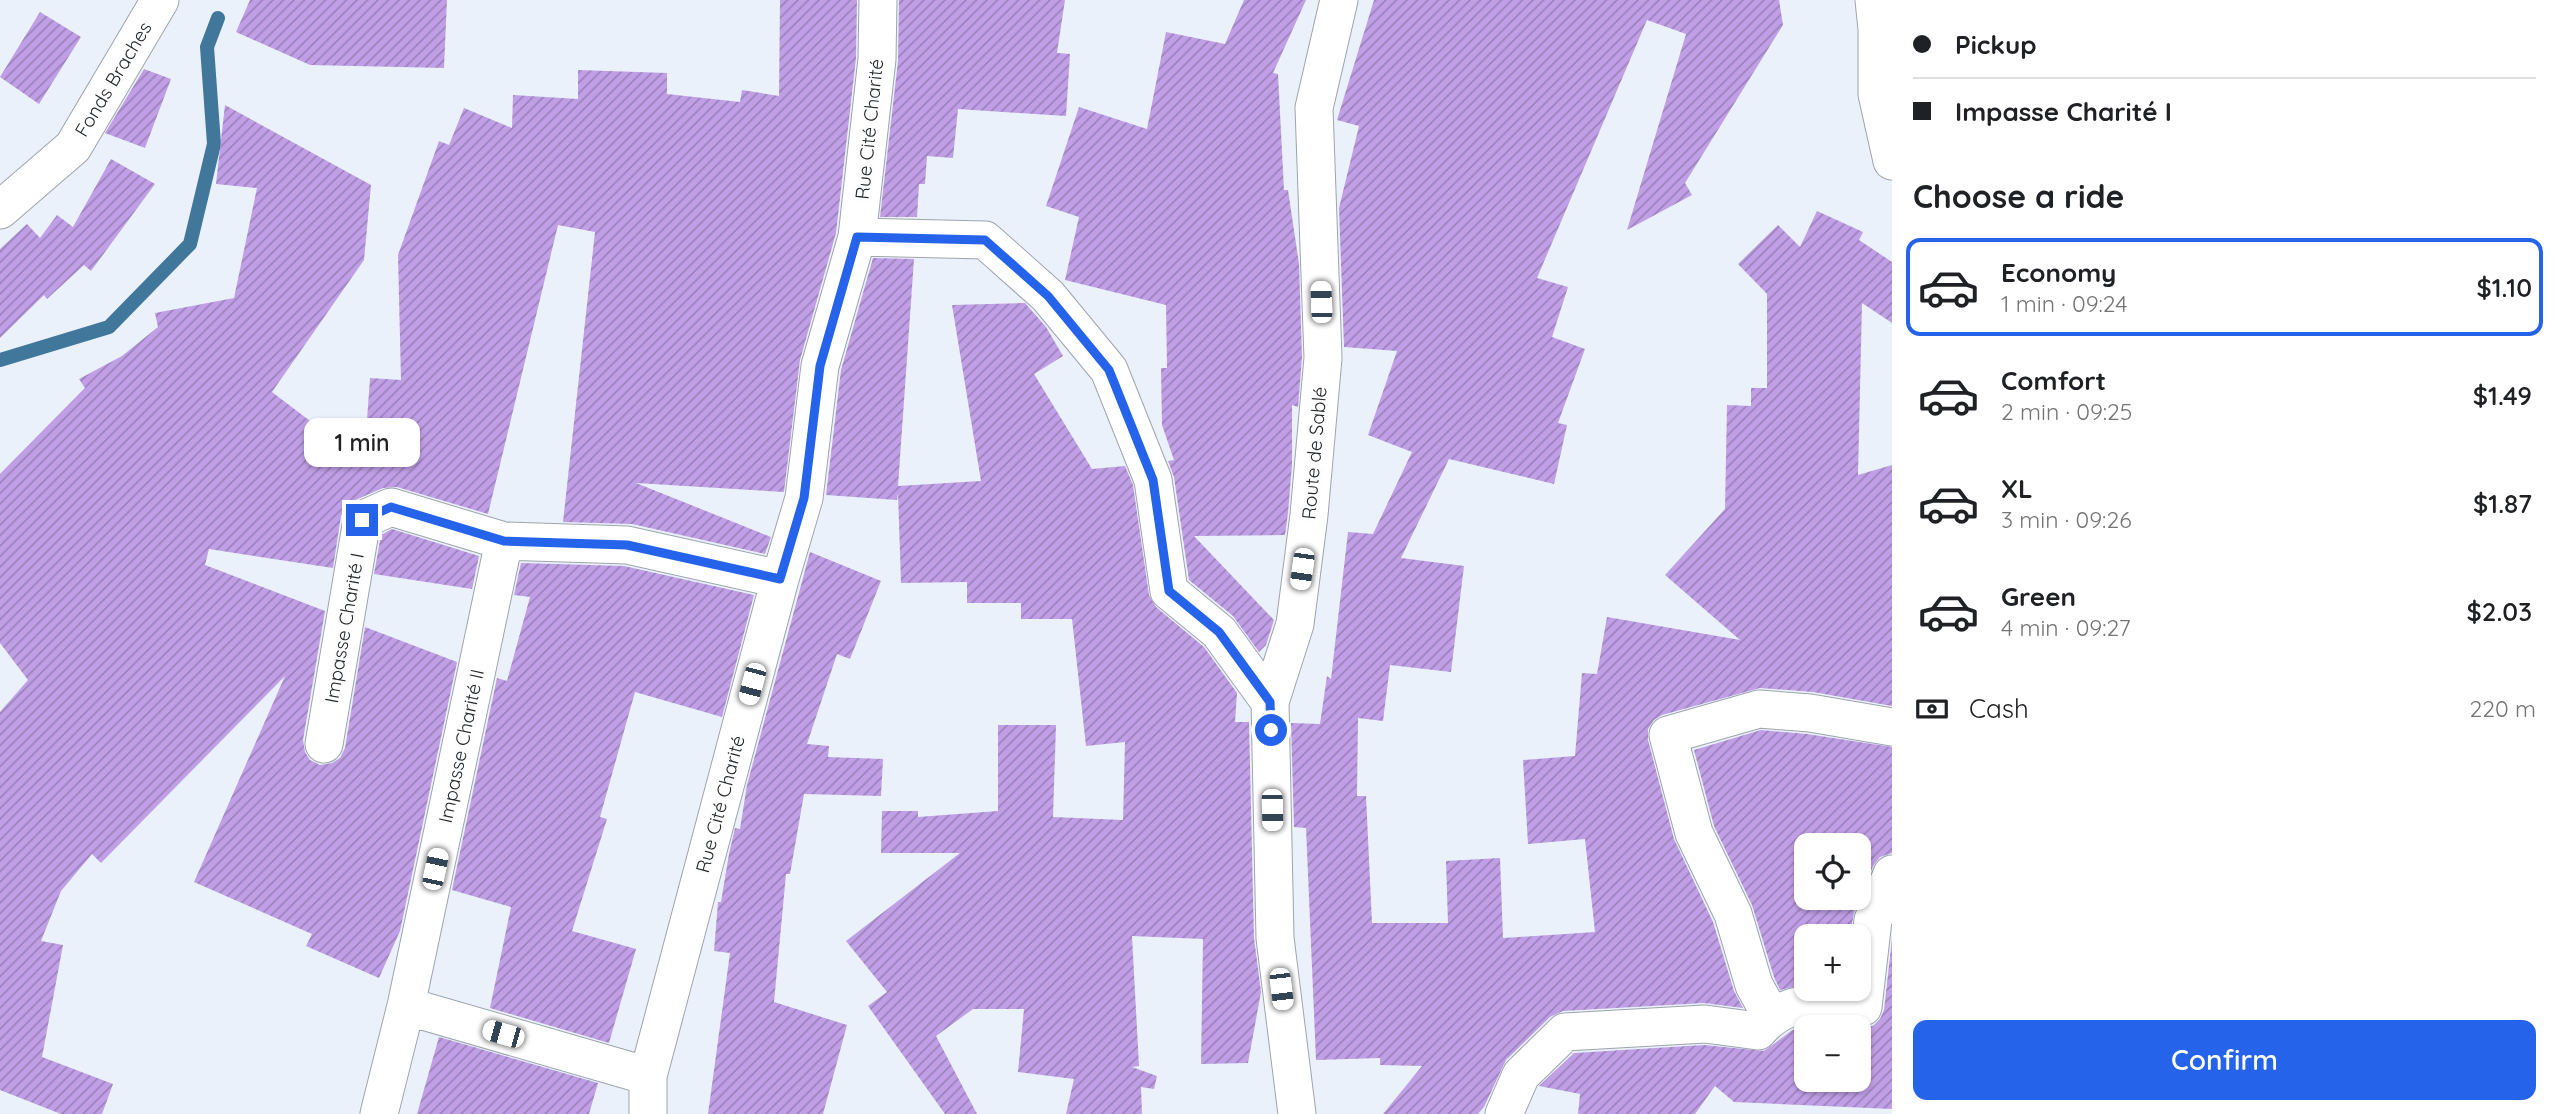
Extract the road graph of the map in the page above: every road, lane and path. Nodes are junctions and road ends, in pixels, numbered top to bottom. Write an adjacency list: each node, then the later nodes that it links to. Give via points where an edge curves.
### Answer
1 (160, 0): 6 (street, Fonds Braches, via 73,147)
2 (878, 0): 7 (street, Rue Cité Charité, via 877,59)
3 (1339, 0): 10 (street, Route de Sablé, via 1314,108 1323,358 1309,515 1295,624)
4 (1874, 0): 5 (street, via 1877,94)
5 (1892, 161)
6 (0, 210)
7 (857, 237): 9 (street, Rue Cité Charité, via 820,366 804,498); 10 (street, via 985,240 1048,296 1109,370 1153,480 1169,591 1219,632)
8 (504, 541): 9 (street, Impasse Charité I, via 627,545); 12 (street, Impasse Charité I, via 391,507 362,520); 14 (street, Impasse Charité II)
9 (780, 579): 17 (street, Rue Cité Charité)
10 (1270, 702): 20 (street, Route de Sablé, via 1275,939)
11 (1892, 727): 16 (street, via 1759,709 1668,735 1694,833 1733,914 1754,985)
12 (324, 744)
13 (1892, 874): 15 (street, via 1873,919)
14 (406, 1006): 17 (street); 18 (street, Impasse Charité II)
15 (1877, 1009): 16 (street, via 1797,1004)
16 (1771, 1016): 21 (street, via 1758,1031 1704,1024 1565,1032 1521,1075)
17 (648, 1076): 19 (street, Rue Cité Charité)
18 (379, 1114)
19 (648, 1114)
20 (1297, 1114)
21 (1504, 1114)

